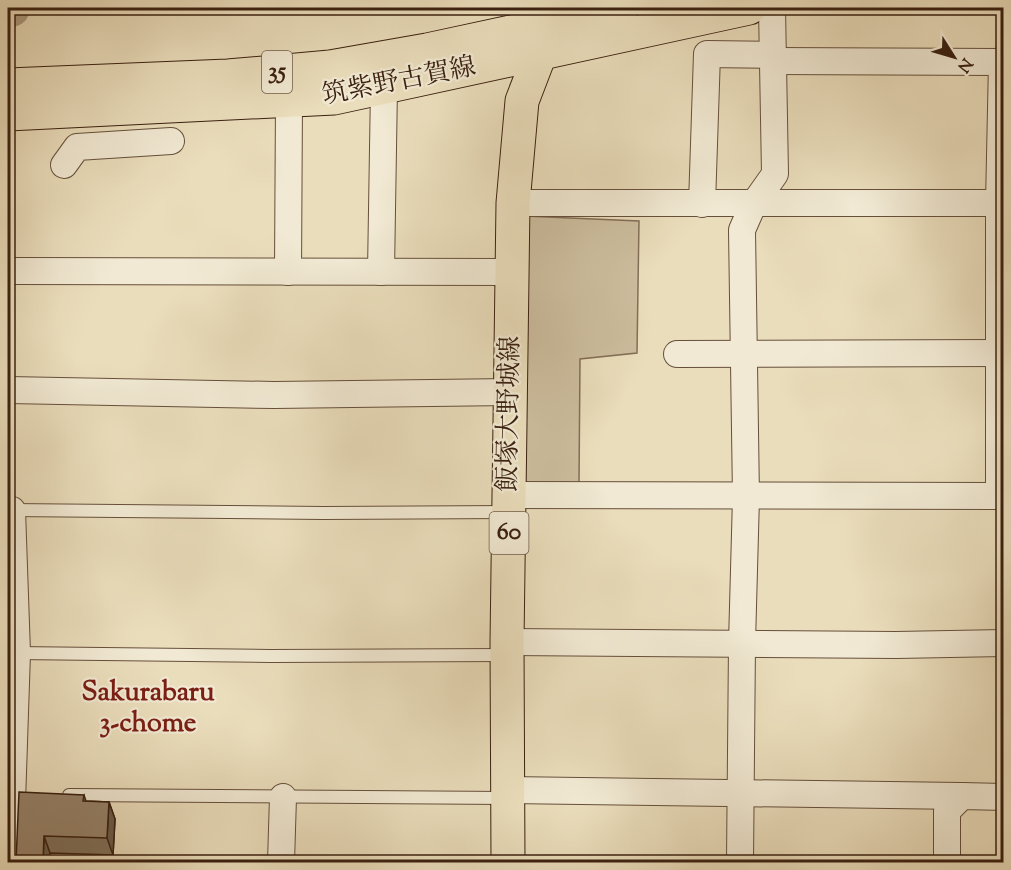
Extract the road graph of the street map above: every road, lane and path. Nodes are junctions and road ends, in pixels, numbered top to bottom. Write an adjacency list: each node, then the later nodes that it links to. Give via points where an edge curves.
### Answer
1 (622, 8): 5 (main road, 筑紫野古賀線 / 35)
2 (750, 8): 5 (main road, 筑紫野古賀線 / 35)
3 (772, 8): 6 (street)
4 (1004, 18): 7 (lane)
5 (540, 29): 8 (main road, 筑紫野古賀線 / 35, via 330,68); 9 (main road, 筑紫野古賀線 / 35); 14 (main road, 飯塚大野城線 / 60, via 522,101)
6 (773, 58): 7 (street); 15 (street, via 707,54); 17 (street, via 775,174)
7 (1002, 62): 16 (street)
8 (8, 86)
9 (384, 87): 10 (main road, 筑紫野古賀線 / 35, via 334,98); 20 (street)
10 (289, 100): 11 (main road, 筑紫野古賀線 / 35); 19 (street)
11 (157, 106): 12 (main road, 筑紫野古賀線 / 35); 13 (street, via 165,141 77,147)
12 (8, 114)
13 (64, 165)
14 (513, 203): 15 (street); 21 (main road, 飯塚大野城線 / 60)
15 (702, 204): 17 (street)
16 (999, 204): 17 (street); 23 (street)
17 (753, 205): 22 (street, via 742,230)
18 (15, 271): 19 (street)
19 (288, 272): 20 (street)
20 (381, 272): 21 (street)
21 (512, 272): 26 (main road, 飯塚大野城線 / 60)
22 (744, 353): 23 (street); 24 (street); 27 (street)
23 (999, 353): 27 (street, via 999,496)
24 (677, 354)
25 (8, 390): 26 (street, via 274,395)
26 (510, 392): 28 (main road, 飯塚大野城線 / 60)
27 (746, 497): 28 (street); 32 (street)
28 (509, 503): 29 (lane); 31 (main road, 飯塚大野城線 / 60)
29 (10, 522): 33 (street)
30 (1004, 643): 32 (street)
31 (507, 649): 32 (street); 33 (lane, via 270,656); 37 (main road, 飯塚大野城線 / 60)
32 (742, 651): 34 (street); 35 (street)
33 (12, 653): 36 (street)
34 (683, 660)
35 (741, 792): 37 (street); 40 (street); 45 (street)
36 (14, 794): 42 (street)
37 (507, 794): 39 (lane); 44 (main road, 飯塚大野城線 / 60)
38 (58, 795): 39 (lane)
39 (283, 796): 43 (street)
40 (962, 796): 41 (street); 46 (street, via 946,811)
41 (1004, 797)
42 (10, 862)
43 (281, 862)
44 (508, 862)
45 (740, 862)
46 (947, 862)

